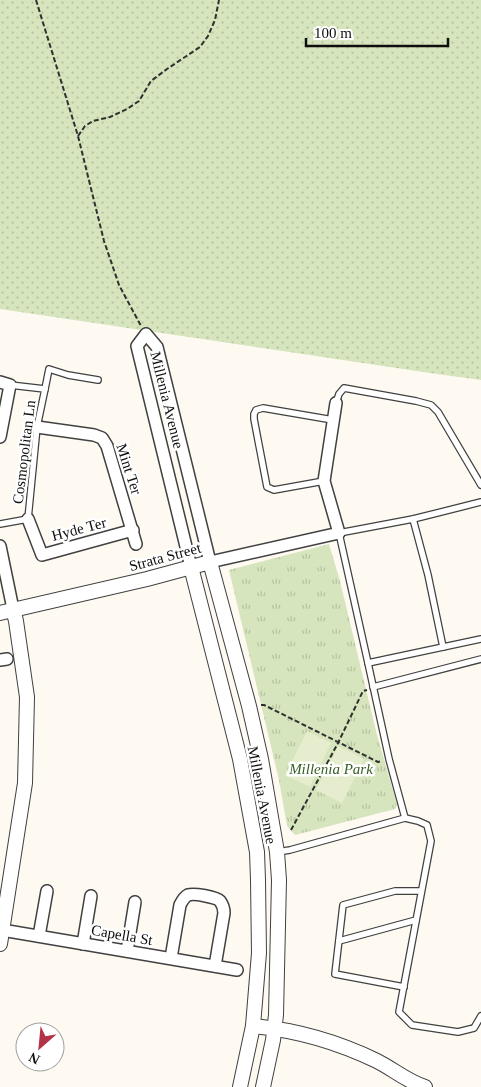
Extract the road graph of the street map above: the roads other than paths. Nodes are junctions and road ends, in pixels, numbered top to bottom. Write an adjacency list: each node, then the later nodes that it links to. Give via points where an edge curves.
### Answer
1 (98, 380): 3 (lane, Cosmopolitan Ln, via 49,369)
2 (5, 384): 3 (lane, Cosmopolitan Ln); 7 (street)
3 (45, 389): 6 (lane, Cosmopolitan Ln)
4 (336, 402): 5 (street); 9 (lane, via 344,388 431,405)
5 (333, 420): 8 (street); 8 (lane, via 263,408 254,414 267,487 274,490)
6 (37, 427): 11 (lane, Cosmopolitan Ln); 14 (street, Mint Ter, via 102,438)
7 (0, 437)
8 (324, 481): 15 (street)
9 (481, 485)
10 (481, 502): 12 (lane)
11 (28, 519): 13 (lane, Cosmopolitan Ln); 14 (street, Hyde Ter, via 42,555)
12 (413, 519): 15 (lane); 22 (lane)
13 (0, 524)
14 (132, 530): 16 (street, Mint Ter)
15 (338, 533): 18 (street, Strata Street); 24 (lane)
16 (136, 544)
17 (0, 546): 20 (street)
18 (210, 562): 19 (street, Strata Street); 19 (street, Millenia Avenue, via 157,347 146,334 137,346); 27 (street, Millenia Avenue, via 249,706)
19 (191, 567): 20 (street, Strata Street); 28 (street, Millenia Avenue, via 240,759)
20 (7, 611): 34 (street, via 16,621 27,697 25,782)
21 (481, 639): 22 (lane)
22 (443, 647): 24 (lane)
23 (481, 660): 25 (lane)
24 (368, 663): 25 (lane)
25 (373, 688): 26 (lane)
26 (405, 818): 27 (lane); 30 (lane, via 427,825 431,841)
27 (278, 852): 28 (street); 46 (street, Millenia Avenue)
28 (257, 855): 45 (street, Millenia Avenue, via 259,953)
29 (47, 891): 35 (street)
30 (421, 891): 33 (lane); 36 (lane, via 395,890 343,905)
31 (91, 896): 38 (street)
32 (135, 902): 39 (street)
33 (416, 920): 36 (lane); 43 (lane)
34 (2, 930): 35 (street, Capella St); 37 (street)
35 (39, 936): 38 (street, Capella St)
36 (339, 941): 43 (lane, via 335,974)
37 (0, 944)
38 (83, 944): 39 (street, Capella St)
39 (127, 951): 40 (street, Capella St)
40 (171, 958): 41 (street, Capella St); 41 (street, via 181,902 191,895 204,896 217,899 224,909)
41 (215, 966): 42 (street, Capella St)
42 (238, 970)
43 (404, 987): 44 (lane, via 399,1012 412,1025 458,1032 474,1028)
44 (481, 1016)
45 (253, 1026): 46 (street); 47 (street, Millenia Avenue)
46 (275, 1028): 48 (street, Millenia Avenue); 49 (street, via 340,1045)
47 (240, 1087)
48 (263, 1087)
49 (425, 1087)

